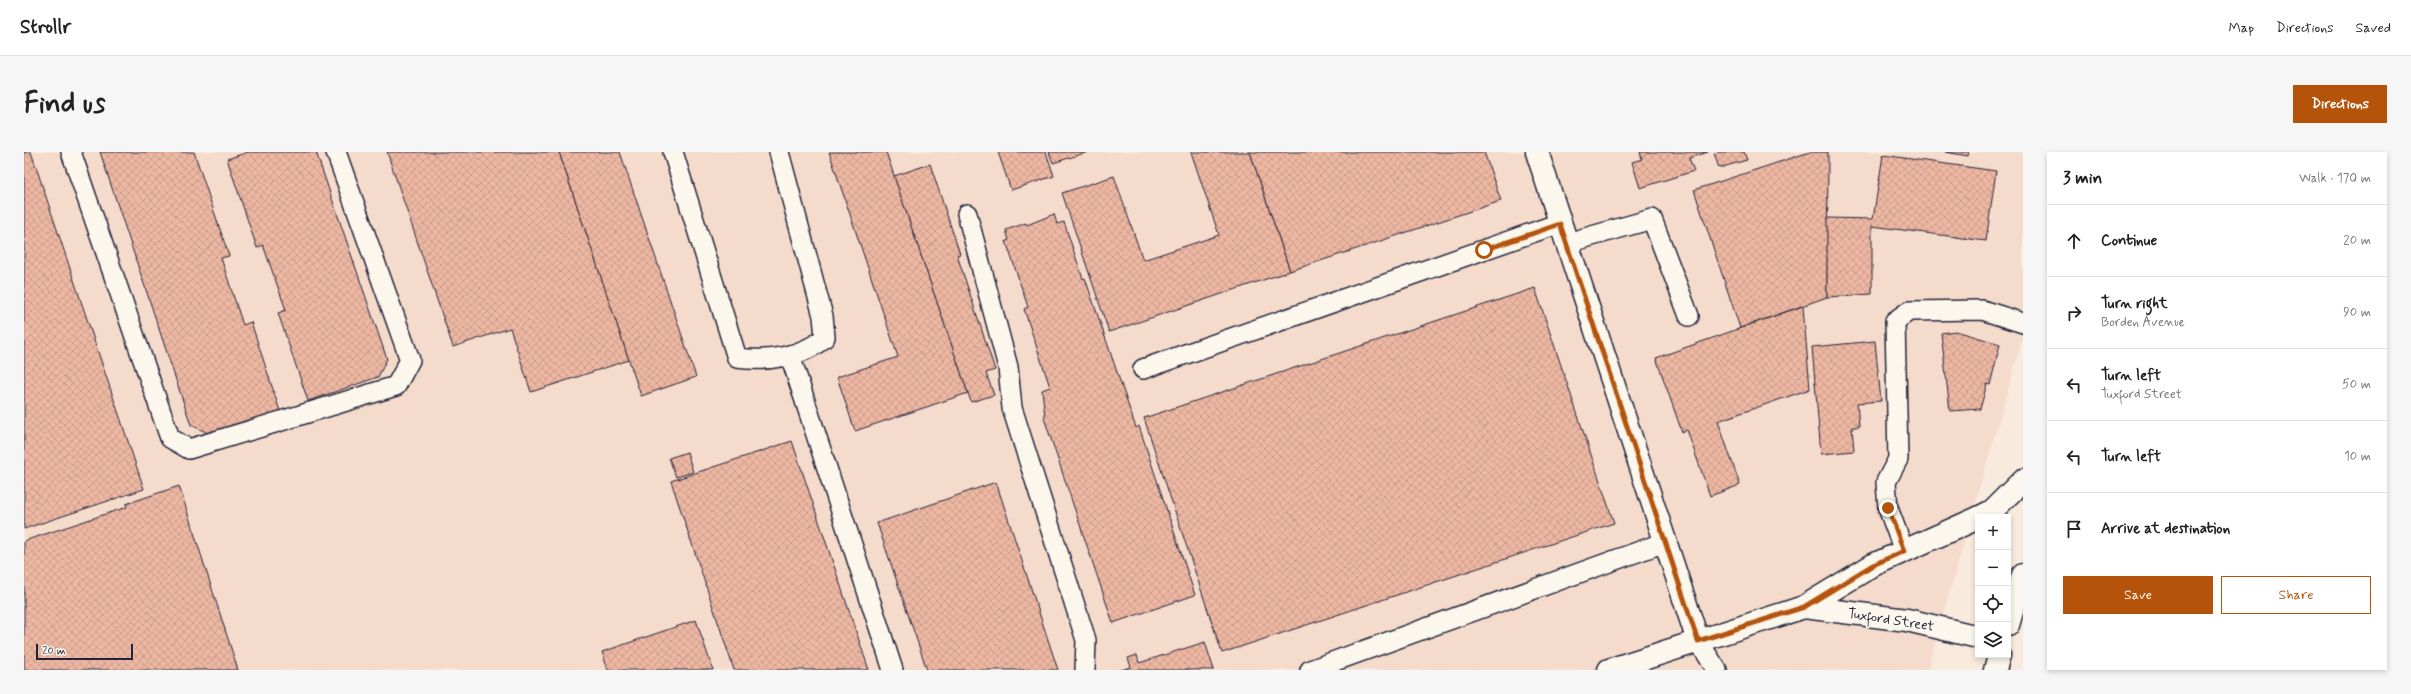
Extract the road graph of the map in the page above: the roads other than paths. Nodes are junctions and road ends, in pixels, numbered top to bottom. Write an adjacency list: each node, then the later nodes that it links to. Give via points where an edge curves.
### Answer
1 (71, 152): 2 (lane, via 170,438 189,449 396,386 410,360)
2 (336, 152)
3 (673, 152): 10 (lane, via 737,358 755,360)
4 (779, 152): 10 (lane, via 823,316 825,337 815,346)
5 (1537, 152): 7 (street)
6 (967, 214): 24 (lane, via 1008,367 1012,408 1086,640)
7 (1563, 233): 8 (lane, via 1652,219); 11 (lane); 15 (street)
8 (1690, 316)
9 (2023, 323): 16 (lane, via 1982,310 1909,311 1895,321 1898,458 1886,482 1888,508)
10 (790, 355): 23 (lane)
11 (1143, 369)
12 (2023, 480): 13 (street, Tuxford Street, via 1992,511)
13 (1986, 514)
14 (1975, 519): 16 (street, Tuxford Street)
15 (1665, 542): 21 (street); 25 (lane)
16 (1904, 551): 18 (street, Tuxford Street, via 1873,565)
17 (2023, 575): 19 (street)
18 (1804, 607): 20 (street, Tuxford Street, via 1907,620); 21 (street, Tuxford Street)
19 (2009, 622)
20 (1975, 636)
21 (1698, 641): 26 (street, Tuxford Street); 27 (lane)
22 (1999, 658): 28 (street)
23 (893, 670)
24 (1085, 670)
25 (1310, 670)
26 (1609, 670)
27 (1716, 670)
28 (1995, 670)

